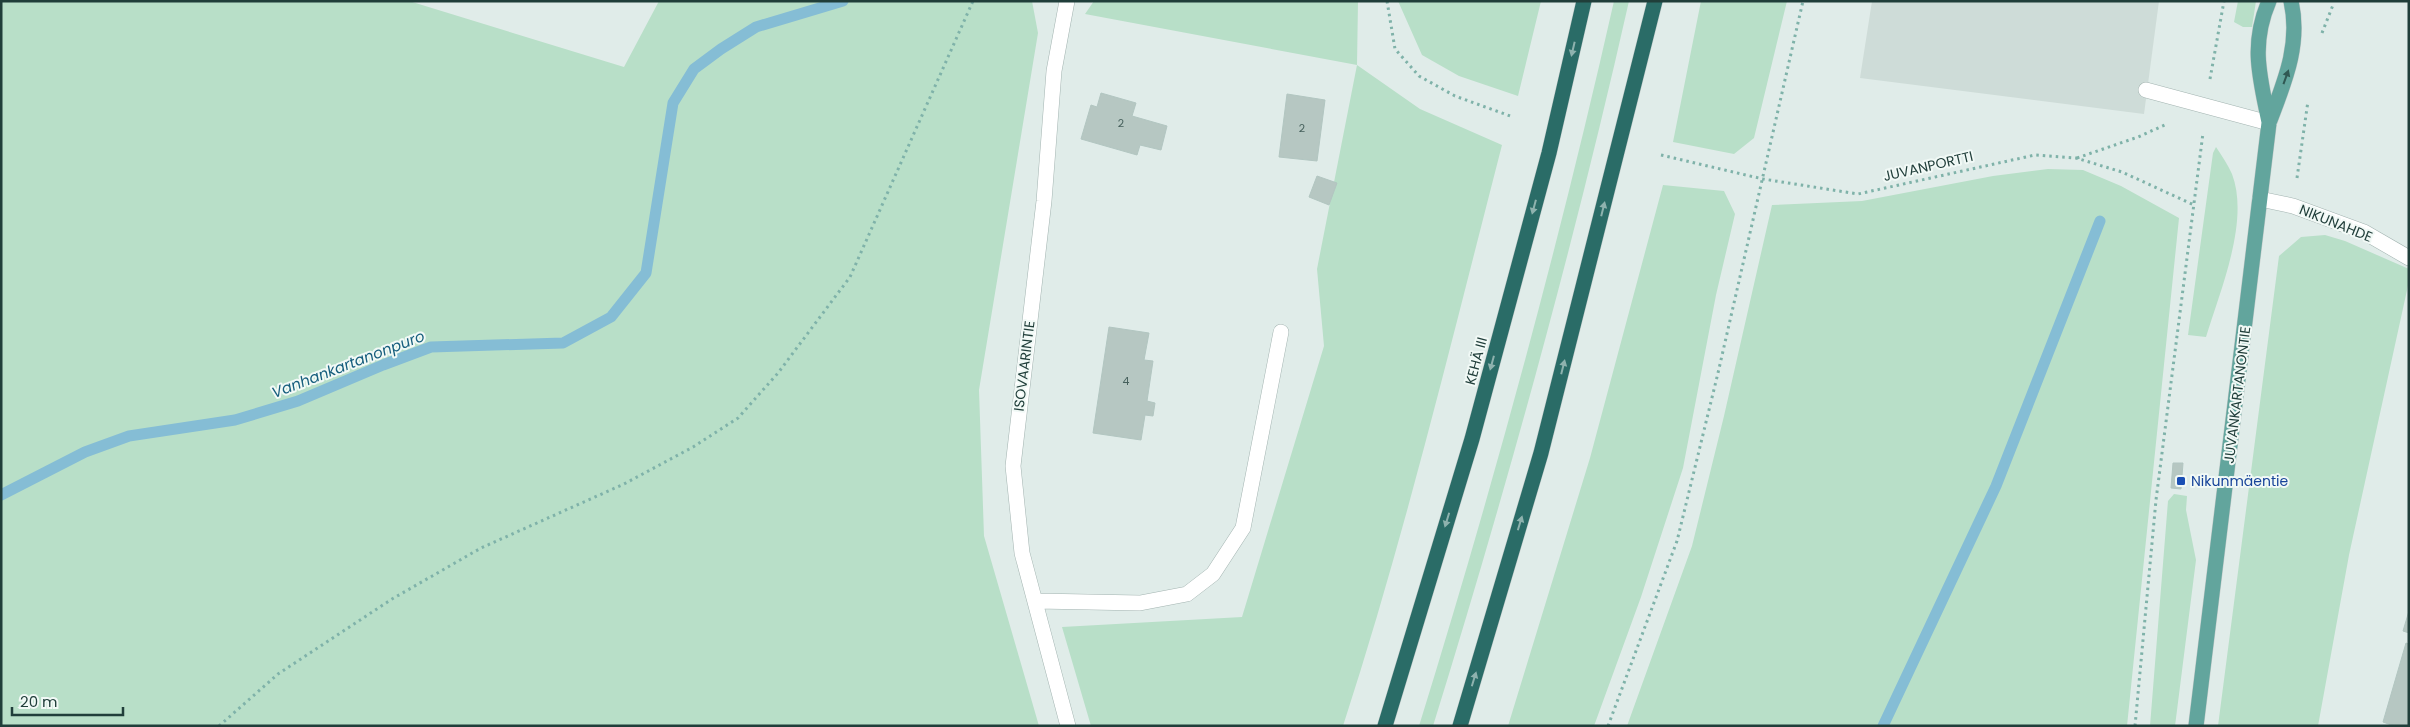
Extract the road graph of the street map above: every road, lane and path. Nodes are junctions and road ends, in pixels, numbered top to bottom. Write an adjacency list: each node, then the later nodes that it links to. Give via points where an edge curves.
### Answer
1 (973, 1): 26 (path, via 850,277 778,373 738,418 693,447 624,484 481,548 392,599 278,674)
2 (1067, 1): 25 (street, ISOVAARINTIE, via 1054,71 1044,201 1012,466 1022,553)
3 (1387, 1): 15 (path, via 1395,49 1419,76 1455,96)
4 (1584, 1): 28 (highway, KEHÄ III, one-way to 28, via 1549,153 1472,439)
5 (1655, 1): 29 (highway, one-way to 5, via 1542,453)
6 (1803, 1): 19 (path)
7 (2224, 1): 14 (path)
8 (2269, 1): 16 (main road, JUVANKARTANONTIE, via 2263,16 2256,58)
9 (2291, 1): 16 (main road, JUVANKARTANONTIE, one-way to 9, via 2289,69 2296,22)
10 (2333, 5): 11 (path)
11 (2320, 40)
12 (2146, 90): 14 (street)
13 (2309, 98): 22 (path)
14 (2206, 107): 16 (street); 18 (path, via 2138,137); 21 (path)
15 (1513, 117)
16 (2269, 123): 20 (main road, JUVANKARTANONTIE)
17 (1660, 155): 19 (path, JUVANPORTTI)
18 (2076, 158): 19 (path, JUVANPORTTI, via 2035,155 1858,194); 21 (path, JUVANPORTTI, via 2122,172)
19 (1763, 179): 30 (path, via 1676,541)
20 (2260, 199): 22 (street, NIKUNAHDE); 32 (main road, JUVANKARTANONTIE)
21 (2194, 205): 31 (path, via 2156,500)
22 (2293, 206): 23 (street, NIKUNAHDE, via 2364,232)
23 (2409, 258)
24 (1280, 332): 25 (street, via 1243,528 1213,574 1187,594 1140,603)
25 (1036, 601): 27 (street, ISOVAARINTIE)
26 (219, 726)
27 (1068, 726)
28 (1385, 726)
29 (1460, 726)
30 (1608, 726)
31 (2135, 726)
32 (2196, 726)

